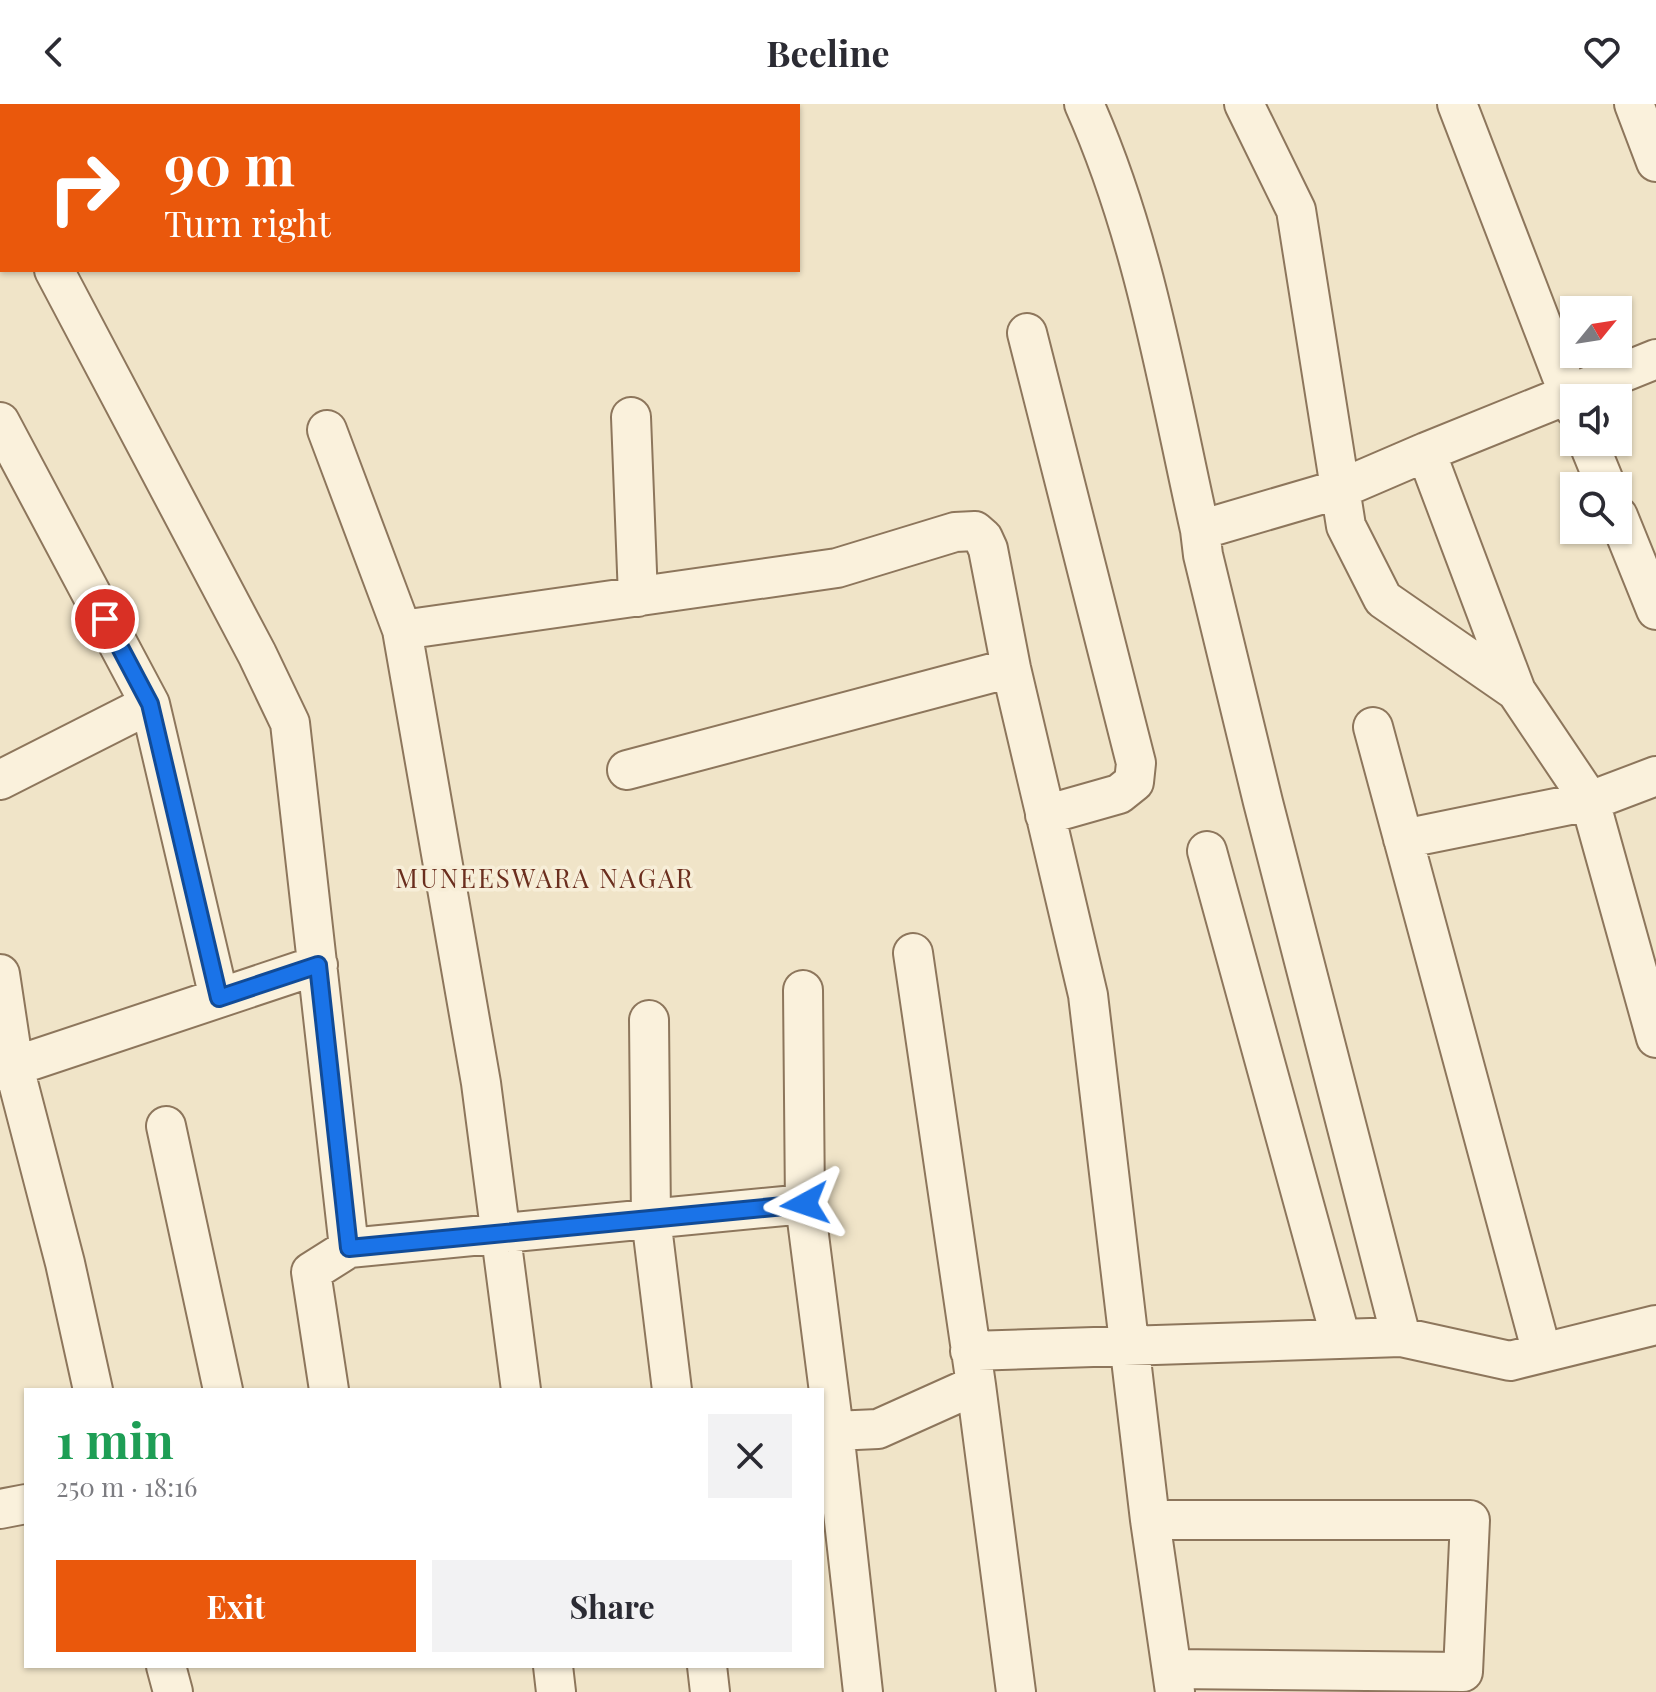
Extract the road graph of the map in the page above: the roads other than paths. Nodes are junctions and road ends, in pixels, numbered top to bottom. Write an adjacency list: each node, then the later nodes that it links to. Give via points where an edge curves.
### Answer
1 (1084, 104): 17 (street, via 1106,152 1143,274)
2 (1244, 104): 16 (street, via 1296,210)
3 (1457, 104): 9 (street)
4 (1634, 104): 5 (street)
5 (1656, 162)
6 (55, 272): 34 (street, via 290,723)
7 (1027, 333): 30 (street, via 1136,763 1134,782 1119,794)
8 (1656, 359): 10 (street)
9 (1564, 384)
10 (1607, 384)
11 (1560, 406): 15 (street)
12 (631, 417): 19 (street)
13 (0, 422): 24 (street)
14 (327, 430): 21 (street)
15 (1426, 452): 16 (street); 23 (street)
16 (1340, 489): 17 (street); 23 (street, via 1346,526 1383,599)
17 (1200, 530): 47 (street, via 1267,817)
18 (1629, 544): 20 (street)
19 (638, 597): 21 (street); 22 (street, via 837,568 955,532 975,531 988,549)
20 (1656, 610)
21 (402, 630): 44 (street, via 481,1083)
22 (1011, 668): 26 (street); 30 (street)
23 (1516, 691): 29 (street)
24 (150, 704): 28 (street); 37 (street)
25 (1373, 727): 31 (street)
26 (627, 770)
27 (1656, 776): 29 (street)
28 (0, 780)
29 (1590, 801): 31 (street); 39 (street)
30 (1045, 815): 49 (street, via 1088,995)
31 (1403, 839): 50 (street)
32 (1207, 851): 48 (street)
33 (913, 953): 51 (street)
34 (318, 965): 37 (street); 45 (street)
35 (0, 974): 40 (street)
36 (803, 990): 42 (street)
37 (219, 998): 40 (street)
38 (649, 1020): 43 (street)
39 (1656, 1038)
40 (7, 1069): 52 (street, via 65,1263)
41 (166, 1126): 53 (street)
42 (805, 1204): 43 (street); 57 (street)
43 (651, 1218): 44 (street); 56 (street)
44 (501, 1233): 45 (street); 55 (street)
45 (349, 1248): 54 (street, via 311,1272)
46 (1656, 1325): 50 (street)
47 (1401, 1337): 48 (street); 50 (street, via 1510,1361)
48 (1341, 1339): 49 (street)
49 (1129, 1346): 51 (street); 60 (street)
50 (1542, 1353)
51 (973, 1368): 57 (street, via 878,1429); 70 (street)
52 (93, 1388)
53 (223, 1388)
54 (329, 1388)
55 (521, 1388)
56 (672, 1388)
57 (834, 1431): 69 (street)
58 (24, 1504): 59 (street)
59 (0, 1509)
60 (1150, 1520): 64 (street); 65 (street, via 1470,1520 1463,1672)
61 (167, 1668): 66 (street)
62 (553, 1668): 67 (street)
63 (707, 1668): 68 (street)
64 (1174, 1681): 65 (street)
65 (1335, 1681)
66 (173, 1692)
67 (556, 1692)
68 (710, 1692)
69 (863, 1692)
70 (1016, 1692)

